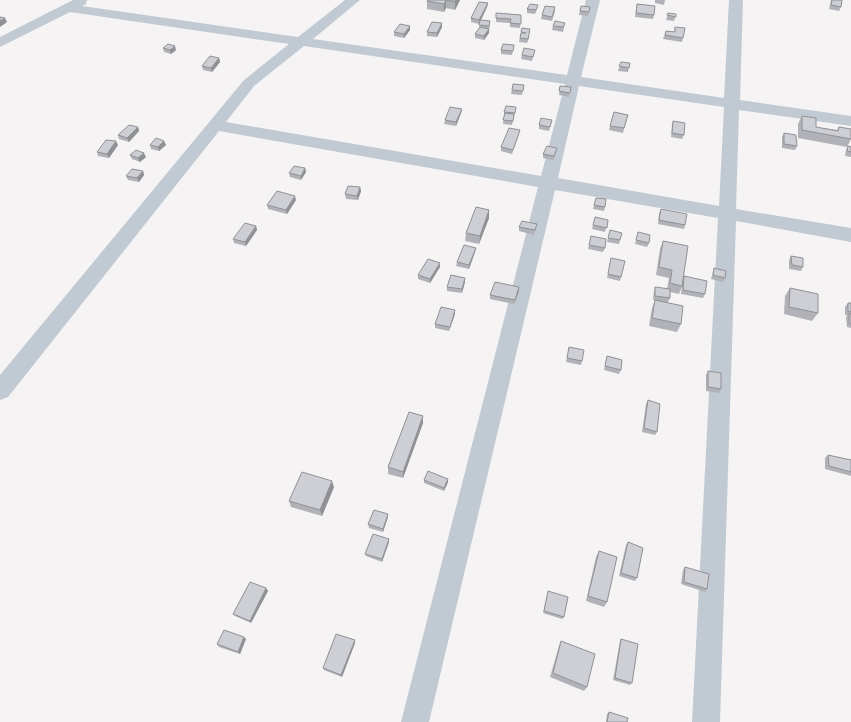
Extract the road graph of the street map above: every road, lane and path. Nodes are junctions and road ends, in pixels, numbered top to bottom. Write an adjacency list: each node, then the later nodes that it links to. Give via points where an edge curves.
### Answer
1 (84, 0): 5 (street)
2 (353, 0): 6 (street)
3 (593, 0): 8 (street)
4 (736, 0): 9 (street)
5 (69, 8): 6 (street); 7 (street)
6 (301, 41): 8 (street); 11 (street, via 249,83)
7 (0, 43)
8 (573, 81): 9 (street); 12 (street)
9 (732, 104): 10 (street); 13 (street)
10 (851, 121)
11 (215, 125): 12 (street); 15 (street)
12 (548, 182): 13 (street); 16 (street)
13 (728, 214): 14 (street); 17 (street)
14 (851, 235)
15 (0, 391)
16 (415, 722)
17 (706, 722)

